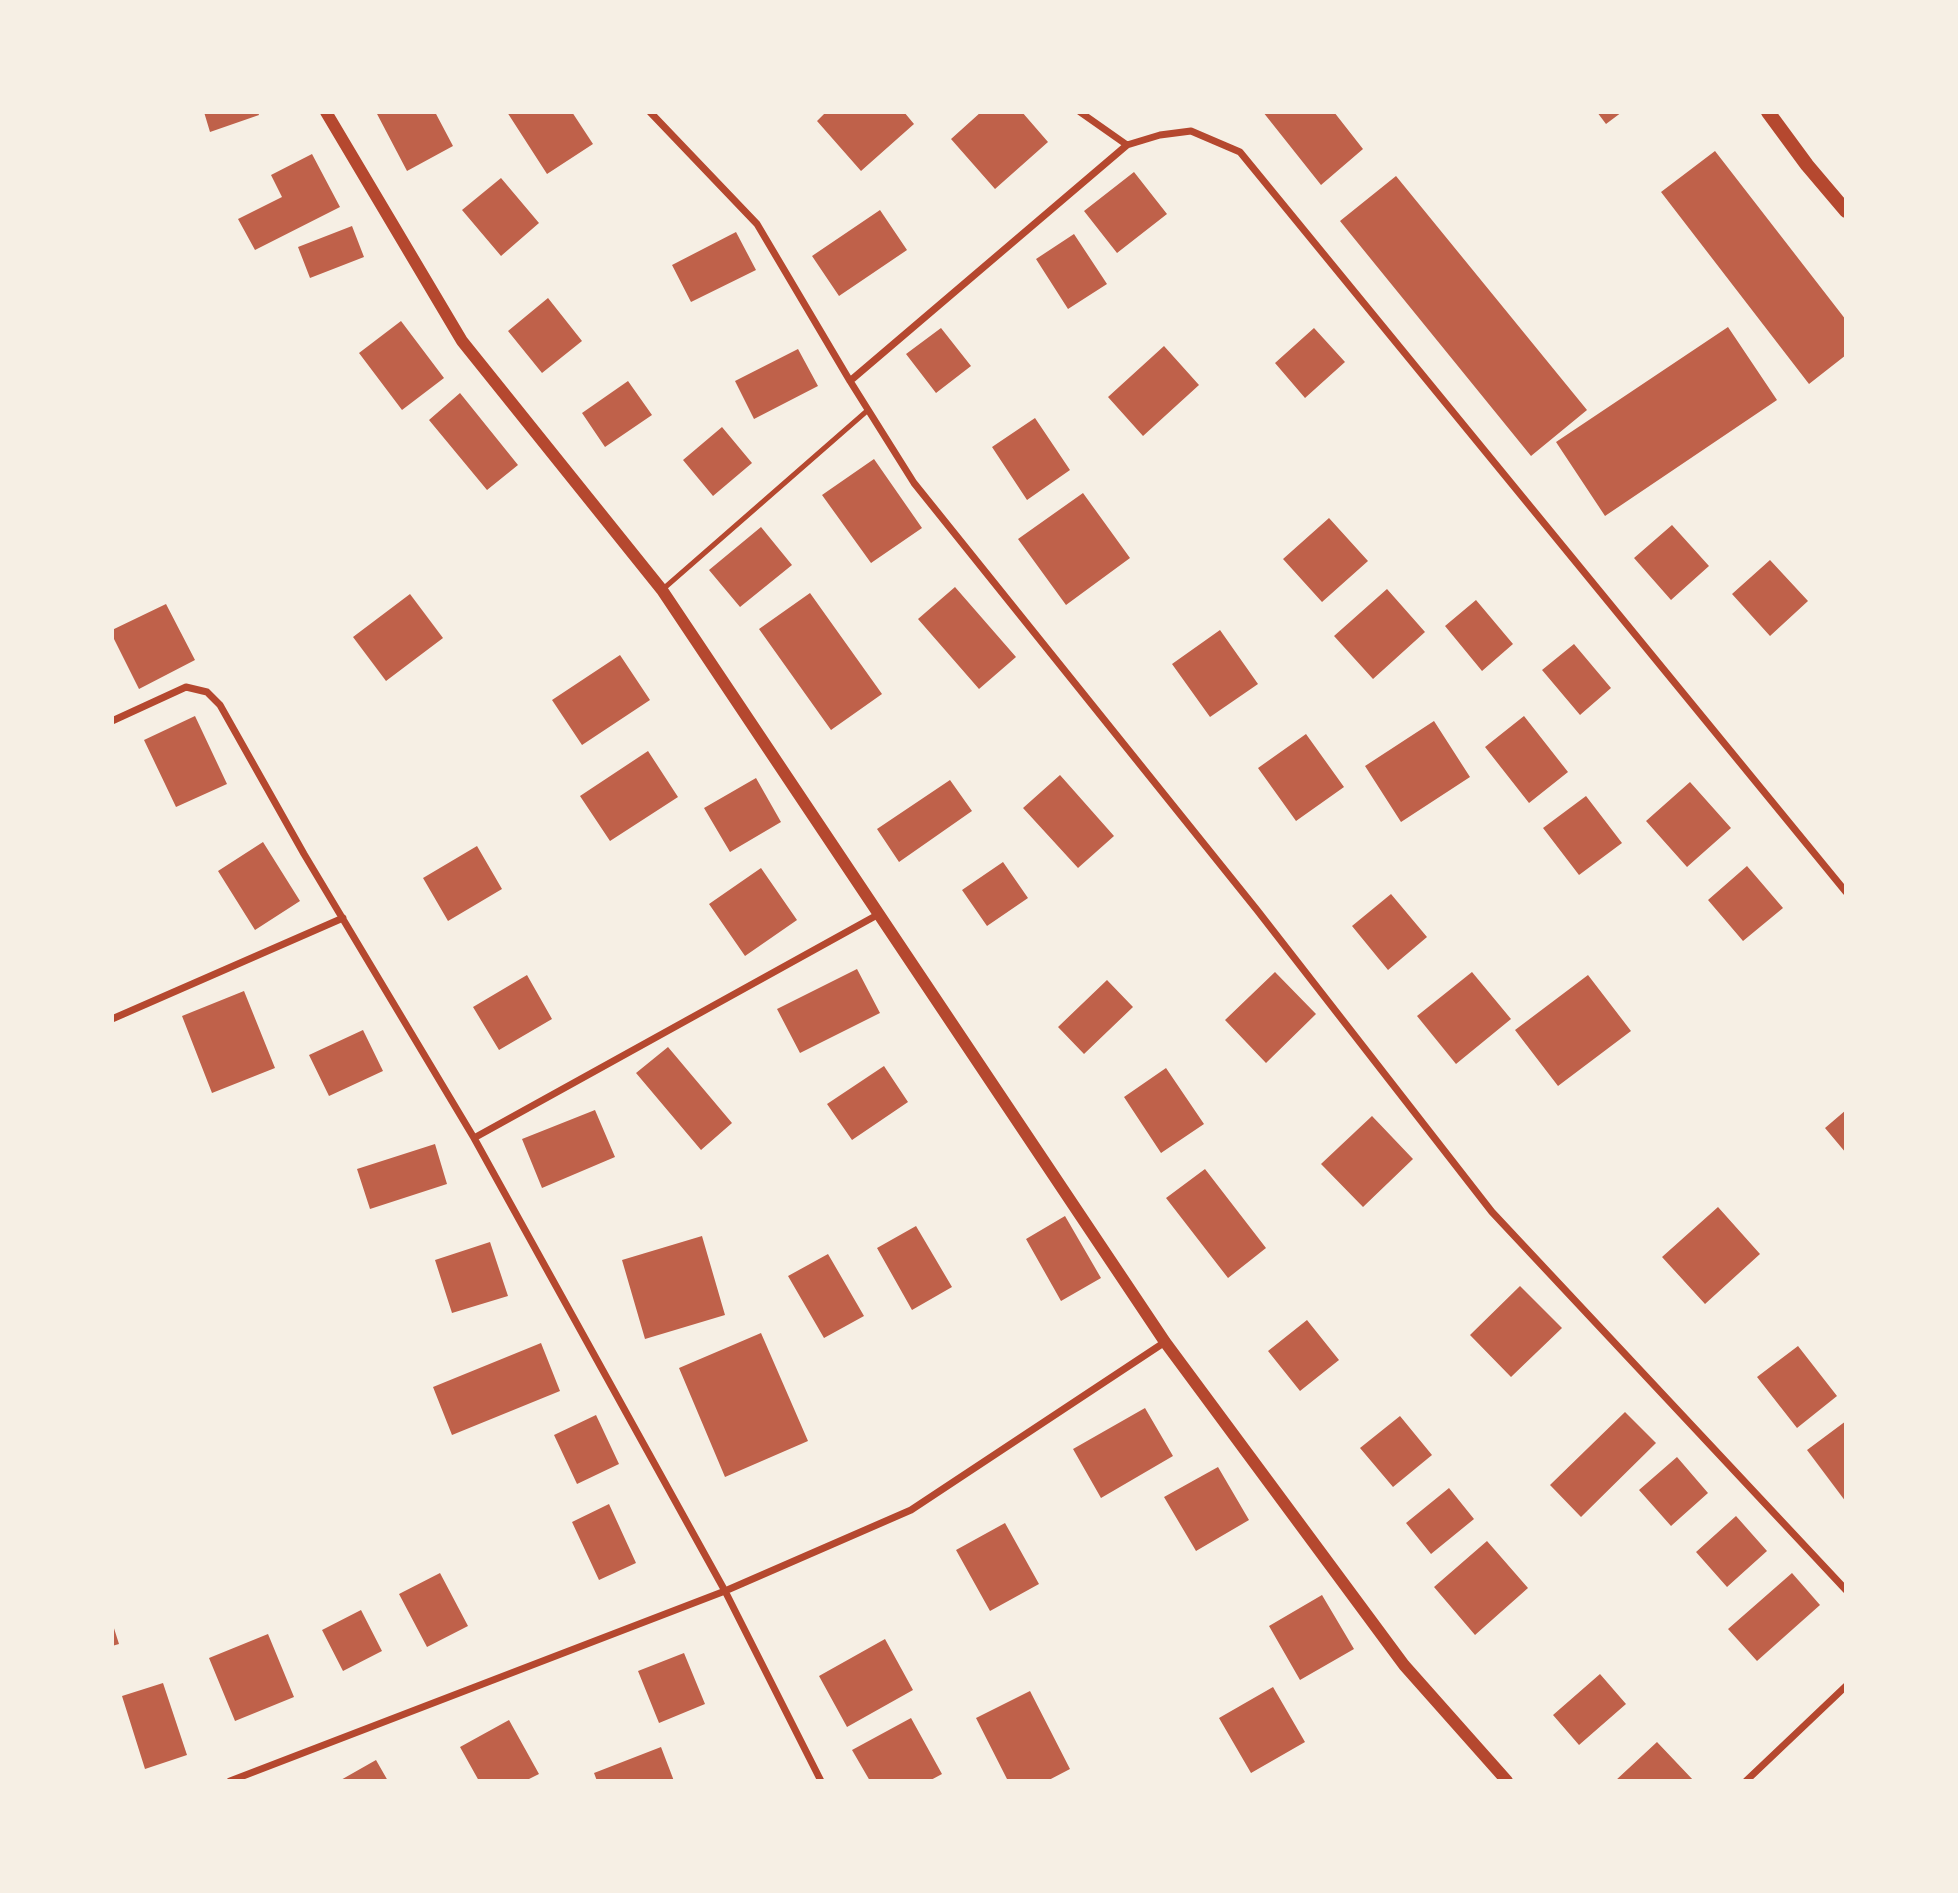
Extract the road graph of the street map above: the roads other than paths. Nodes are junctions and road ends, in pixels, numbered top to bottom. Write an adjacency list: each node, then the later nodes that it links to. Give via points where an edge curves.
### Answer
1 (326, 112): 9 (street, via 462,341)
2 (650, 112): 7 (street, via 757,224)
3 (1080, 112): 5 (street)
4 (1768, 112): 6 (main road)
5 (1127, 145): 7 (street); 11 (street, via 1191,131 1240,152)
6 (1846, 211)
7 (850, 381): 8 (street)
8 (868, 410): 9 (lane); 17 (street, via 914,483 1492,1212)
9 (662, 590): 12 (street)
10 (112, 721): 13 (street, via 186,687 206,692 220,705)
11 (1846, 892)
12 (879, 914): 15 (street); 16 (street)
13 (343, 918): 14 (street); 15 (street)
14 (112, 1018)
15 (474, 1138): 18 (street)
16 (1165, 1342): 18 (street, via 911,1510); 22 (street, via 1404,1665)
17 (1846, 1590)
18 (725, 1591): 20 (street); 21 (street)
19 (1846, 1686): 23 (street)
20 (229, 1781)
21 (821, 1781)
22 (1507, 1781)
23 (1746, 1781)

